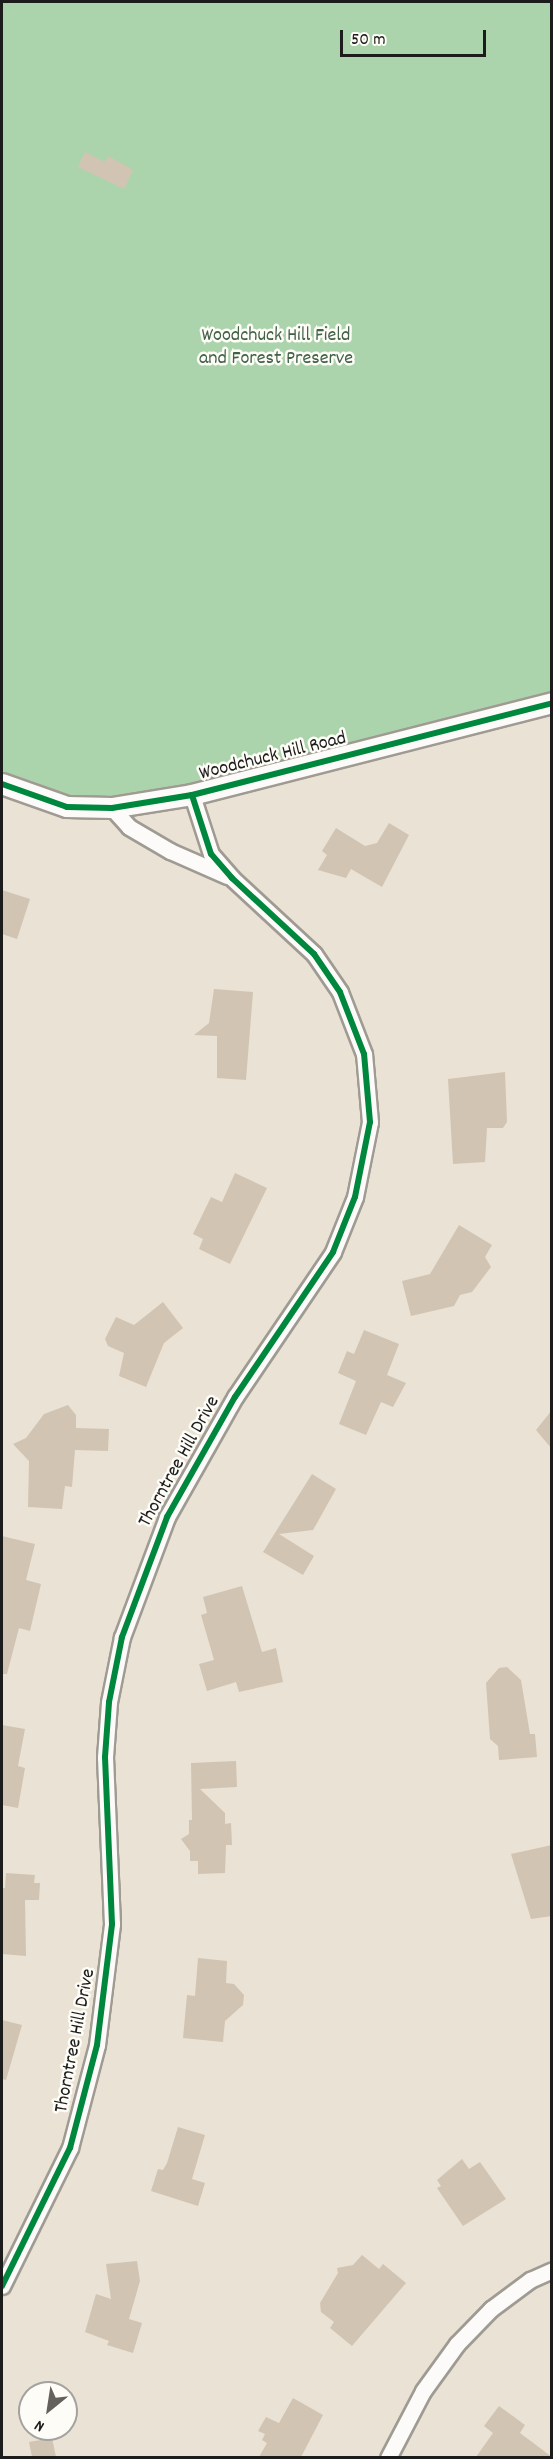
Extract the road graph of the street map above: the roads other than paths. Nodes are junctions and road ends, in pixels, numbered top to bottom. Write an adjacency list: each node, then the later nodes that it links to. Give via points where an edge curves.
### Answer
1 (552, 704): 3 (street, Woodchuck Hill Road)
2 (2, 783): 4 (street, Woodchuck Hill Road, via 67,807)
3 (192, 795): 4 (street, Woodchuck Hill Road); 5 (street, Thorntree Hill Drive, via 203,838)
4 (112, 808): 5 (street, Thorntree Hill Drive, via 129,827 166,849)
5 (232, 879): 7 (street, Thorntree Hill Drive, via 315,954 340,992 364,1054 370,1122 355,1197 333,1252 235,1396 167,1517 122,1637 109,1702 105,1757 112,1924 99,2034 70,2148)
6 (552, 2270): 8 (street, via 530,2280 491,2309 457,2344 423,2391)
7 (2, 2286)
8 (388, 2457)

